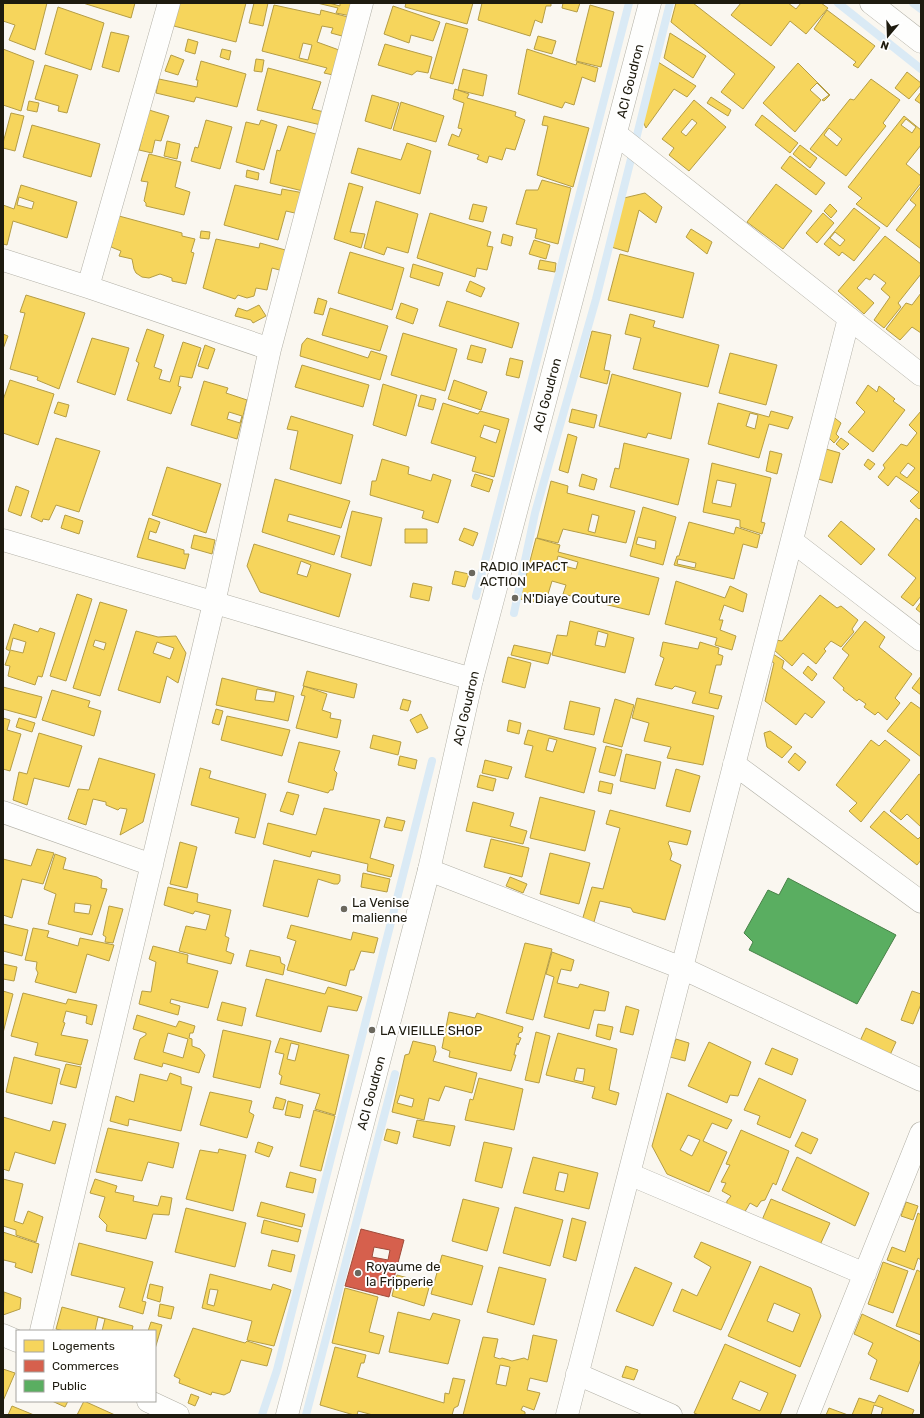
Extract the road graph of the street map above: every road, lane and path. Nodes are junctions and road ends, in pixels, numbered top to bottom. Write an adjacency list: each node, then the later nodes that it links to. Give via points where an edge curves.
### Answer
1 (169, 3): 8 (street)
2 (362, 3): 10 (street)
3 (650, 3): 6 (street, ACI Goudron)
4 (871, 3): 5 (street)
5 (921, 42)
6 (616, 134): 9 (street); 16 (street, ACI Goudron)
7 (3, 260): 8 (street)
8 (88, 287): 10 (street)
9 (849, 318): 11 (street); 13 (street)
10 (270, 349): 14 (street)
11 (921, 375)
12 (3, 540): 14 (street)
13 (792, 541): 15 (street); 17 (street)
14 (214, 603): 16 (street); 19 (street)
15 (921, 640)
16 (472, 678): 20 (street, ACI Goudron)
17 (734, 764): 21 (street); 22 (street)
18 (3, 812): 19 (street)
19 (152, 865): 27 (street)
20 (429, 870): 22 (street); 33 (street, ACI Goudron)
21 (921, 902)
22 (682, 968): 23 (street); 25 (street)
23 (921, 1080)
24 (921, 1133): 26 (street)
25 (629, 1174): 26 (street); 30 (street)
26 (864, 1274): 36 (street)
27 (41, 1330)
28 (3, 1335): 29 (street)
29 (16, 1341)
30 (577, 1374): 34 (street); 35 (street)
31 (150, 1402): 32 (street)
32 (178, 1415)
33 (287, 1415)
34 (567, 1415)
35 (671, 1415)
36 (808, 1415)

